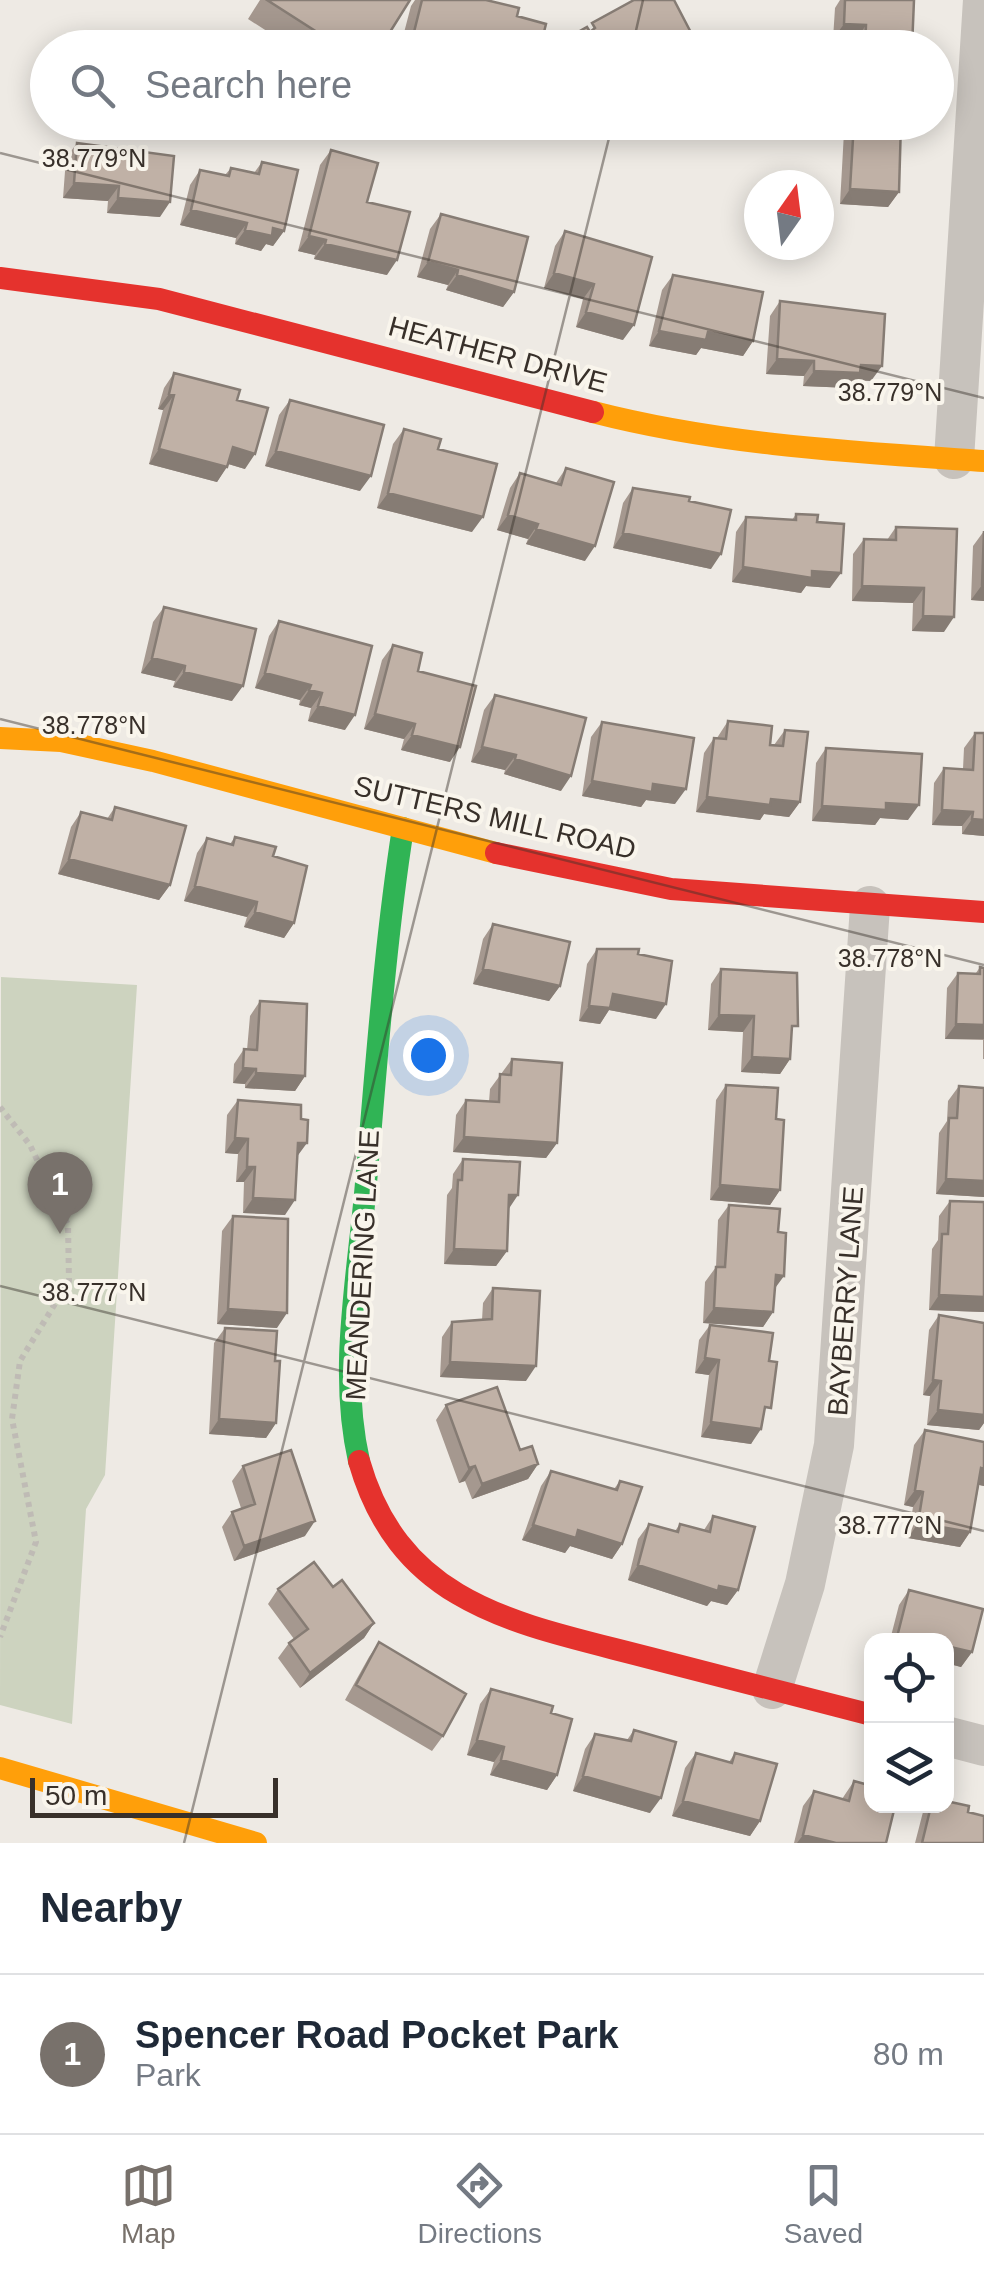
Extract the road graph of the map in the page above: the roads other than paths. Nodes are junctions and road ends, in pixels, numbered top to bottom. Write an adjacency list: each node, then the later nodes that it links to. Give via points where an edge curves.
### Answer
1 (983, 0): 3 (street)
2 (0, 278): 3 (street, HEATHER DRIVE, via 176,303 672,430 801,449)
3 (969, 460)
4 (0, 738): 5 (street, SUTTERS MILL ROAD, via 61,741 135,757)
5 (403, 828): 6 (street, SUTTERS MILL ROAD, via 671,889); 8 (street, MEANDERING LANE, via 375,1032 354,1325 356,1452 370,1497 424,1570 504,1620)
6 (870, 906): 7 (street, SUTTERS MILL ROAD); 8 (street, BAYBERRY LANE, via 834,1445 805,1584)
7 (984, 912)
8 (772, 1689): 9 (street, MEANDERING LANE)
9 (864, 1714)
10 (954, 1738): 11 (street)
11 (984, 1746)
12 (0, 1768): 13 (street)
13 (256, 1843)

